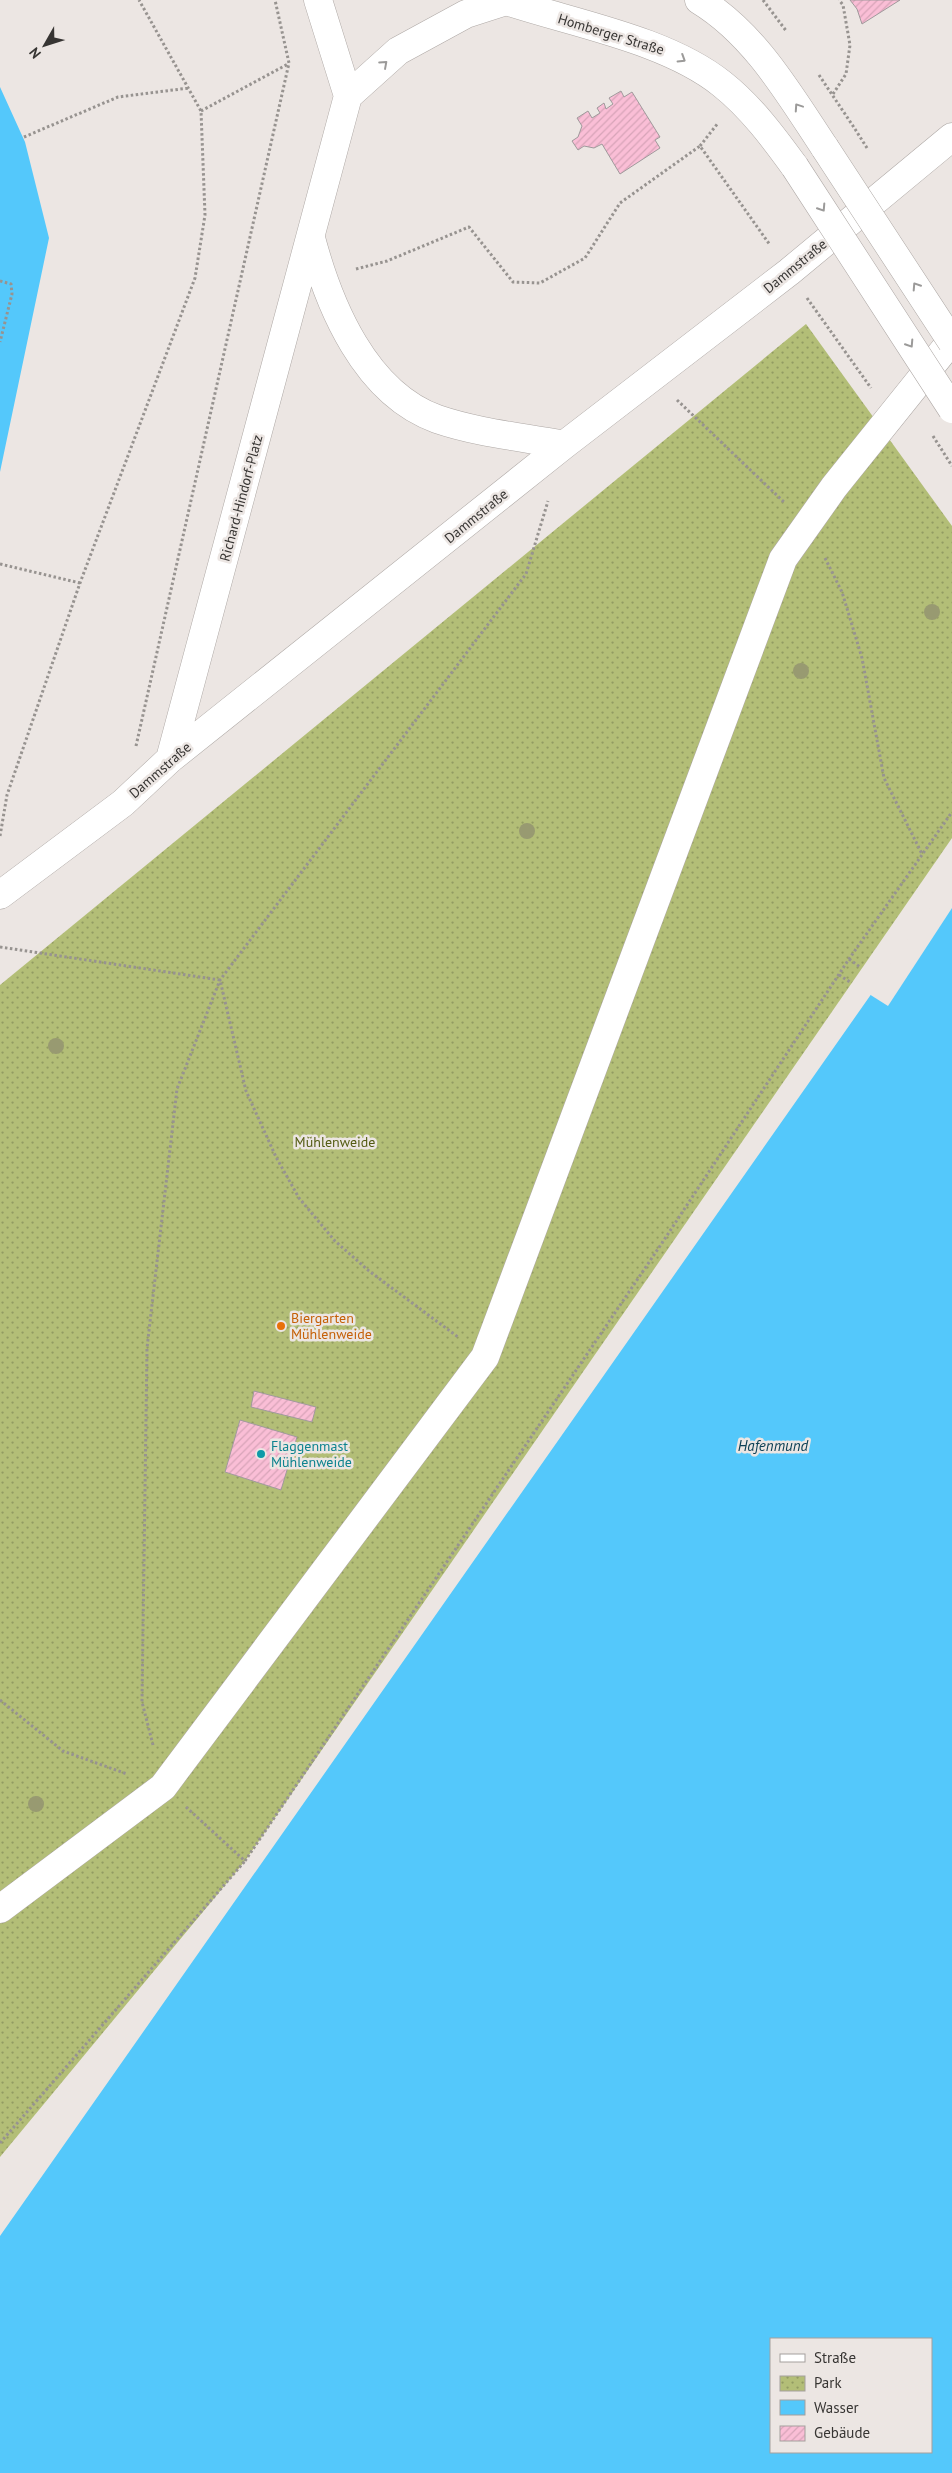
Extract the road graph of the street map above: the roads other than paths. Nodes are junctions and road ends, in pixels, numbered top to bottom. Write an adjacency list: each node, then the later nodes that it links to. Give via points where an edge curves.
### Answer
1 (318, 0): 4 (street)
2 (504, 1): 4 (street, one-way to 2, via 398,51 466,14); 8 (street, Homberger Straße, one-way to 8, bridge, via 671,52 722,84 766,128 795,167)
3 (708, 3): 7 (street, one-way to 3, bridge, via 764,58)
4 (348, 96): 6 (street, Richard-Hindorf-Platz)
5 (952, 137): 9 (street, Dammstraße, via 789,272)
6 (311, 236): 9 (street, Richard-Hindorf-Platz, via 322,279 349,336 371,370 400,398 436,418); 10 (street, Richard-Hindorf-Platz)
7 (952, 341): 12 (street, via 834,487 783,559 485,1357 164,1787)
8 (952, 409)
9 (564, 445): 10 (street, Dammstraße)
10 (170, 759): 11 (street, Dammstraße, via 123,803)
11 (0, 895)
12 (0, 1909)

